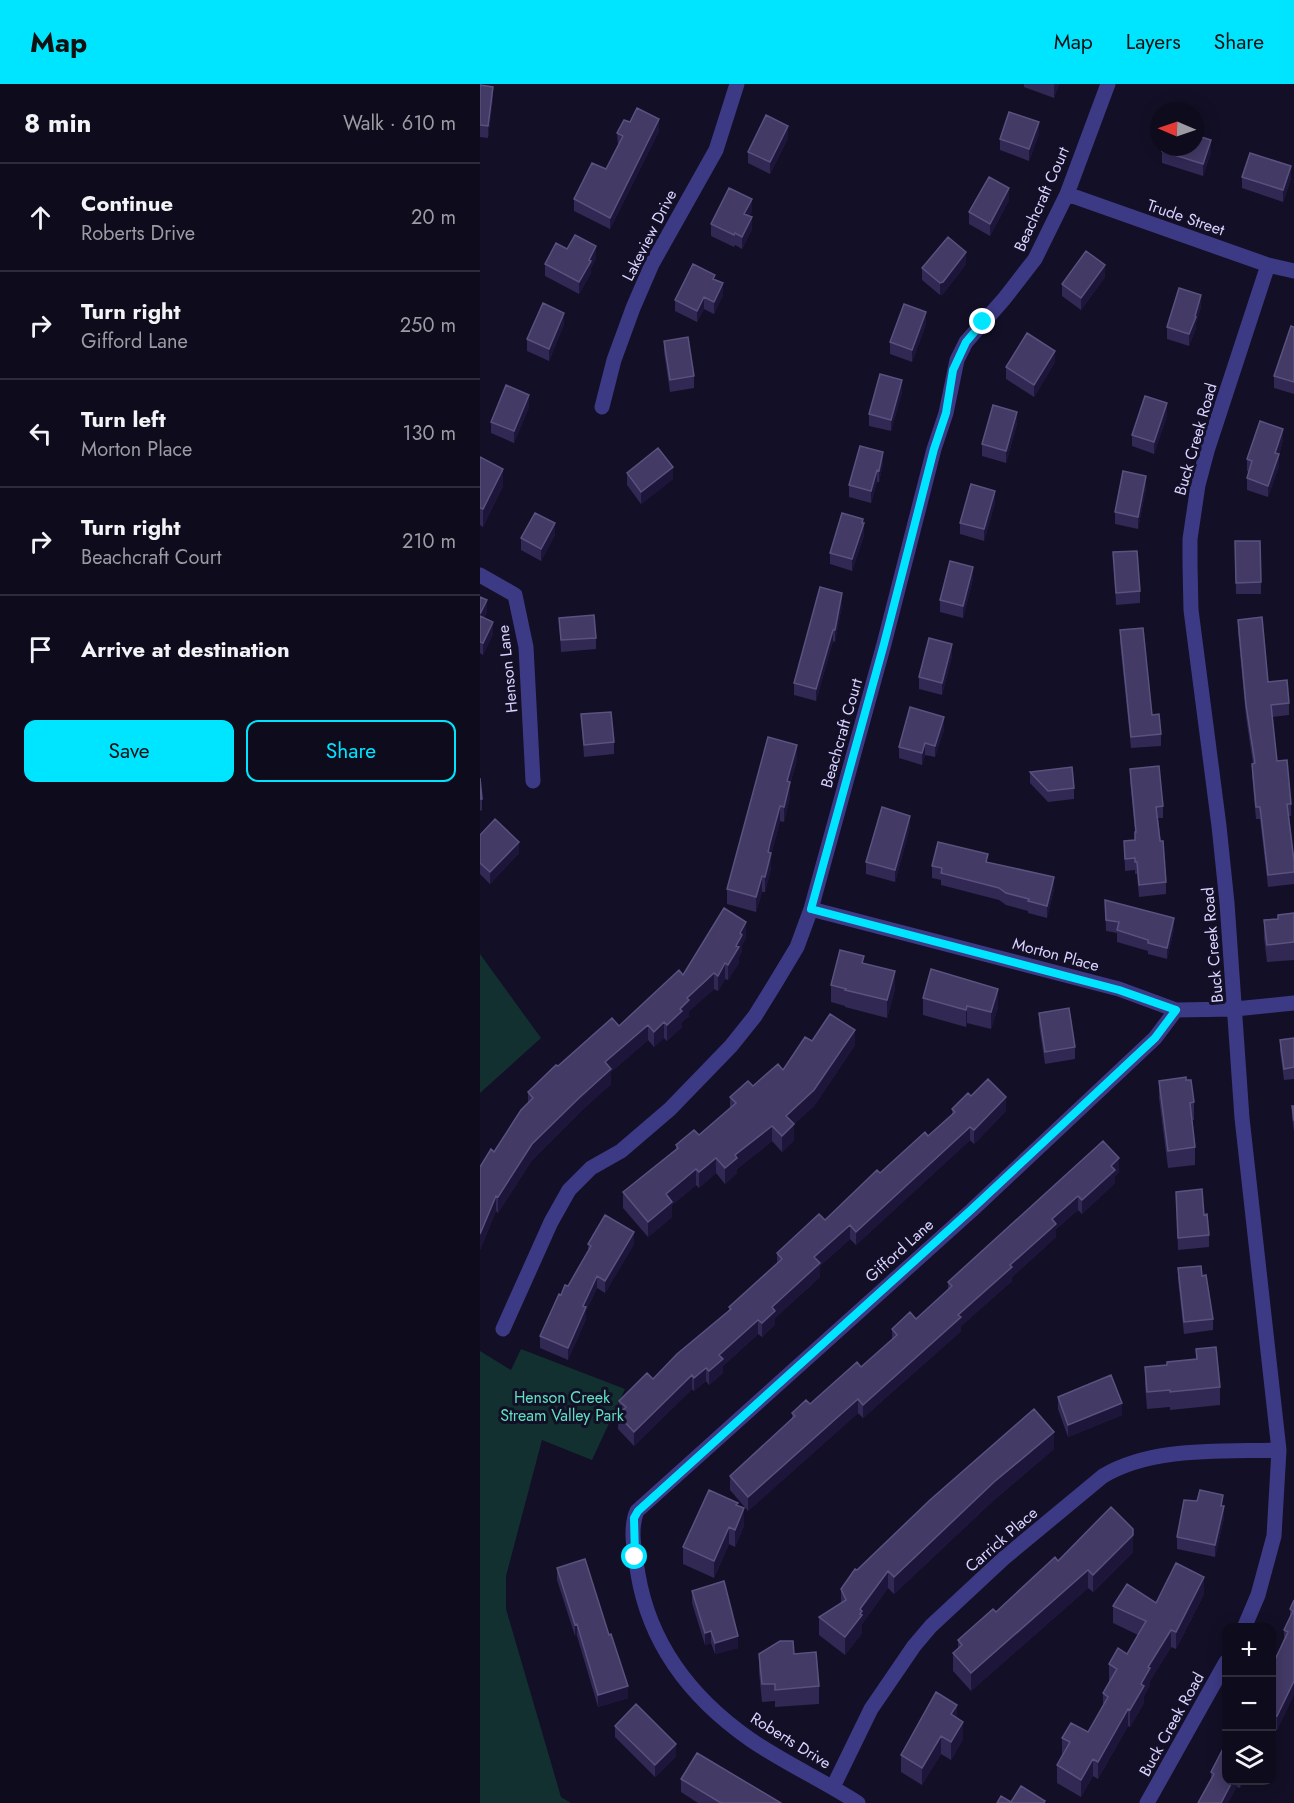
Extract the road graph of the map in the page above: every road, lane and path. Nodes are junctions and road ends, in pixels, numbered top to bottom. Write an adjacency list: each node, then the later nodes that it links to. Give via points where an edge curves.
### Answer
1 (736, 84): 6 (street, Lakeview Drive, via 716,150 652,264 633,308 610,371)
2 (1108, 84): 3 (street, Beachcraft Court)
3 (1067, 194): 4 (street, Trude Street); 9 (street, Beachcraft Court, via 1027,272 966,342 957,360)
4 (1268, 265): 5 (street, Trude Street); 11 (street, Buck Creek Road, via 1207,451 1190,538 1191,610 1219,826)
5 (1294, 271)
6 (602, 407)
7 (480, 574): 8 (street, Henson Lane, via 515,595 526,647)
8 (534, 781)
9 (811, 909): 12 (street, Morton Place, via 1119,990); 13 (street, Beachcraft Court, via 776,982 731,1046 670,1109 621,1150 591,1168 569,1190)
10 (1294, 1003): 11 (street, Morton Place)
11 (1235, 1009): 12 (street, Morton Place); 14 (street, Buck Creek Road, via 1242,1118)
12 (1176, 1010): 15 (street, Gifford Lane, via 1155,1038 972,1209)
13 (503, 1329)
14 (1279, 1450): 16 (street, Buck Creek Road, via 1274,1536); 18 (street, Carrick Place, via 1156,1456 1103,1476 1004,1558 926,1633 871,1709)
15 (638, 1511): 18 (street, Roberts Drive, via 634,1518 634,1541 639,1582 650,1622 668,1656 694,1691 752,1740)
16 (1246, 1623)
17 (1222, 1671): 20 (street, Buck Creek Road)
18 (833, 1787): 19 (street, Roberts Drive)
19 (858, 1803)
20 (1147, 1803)

